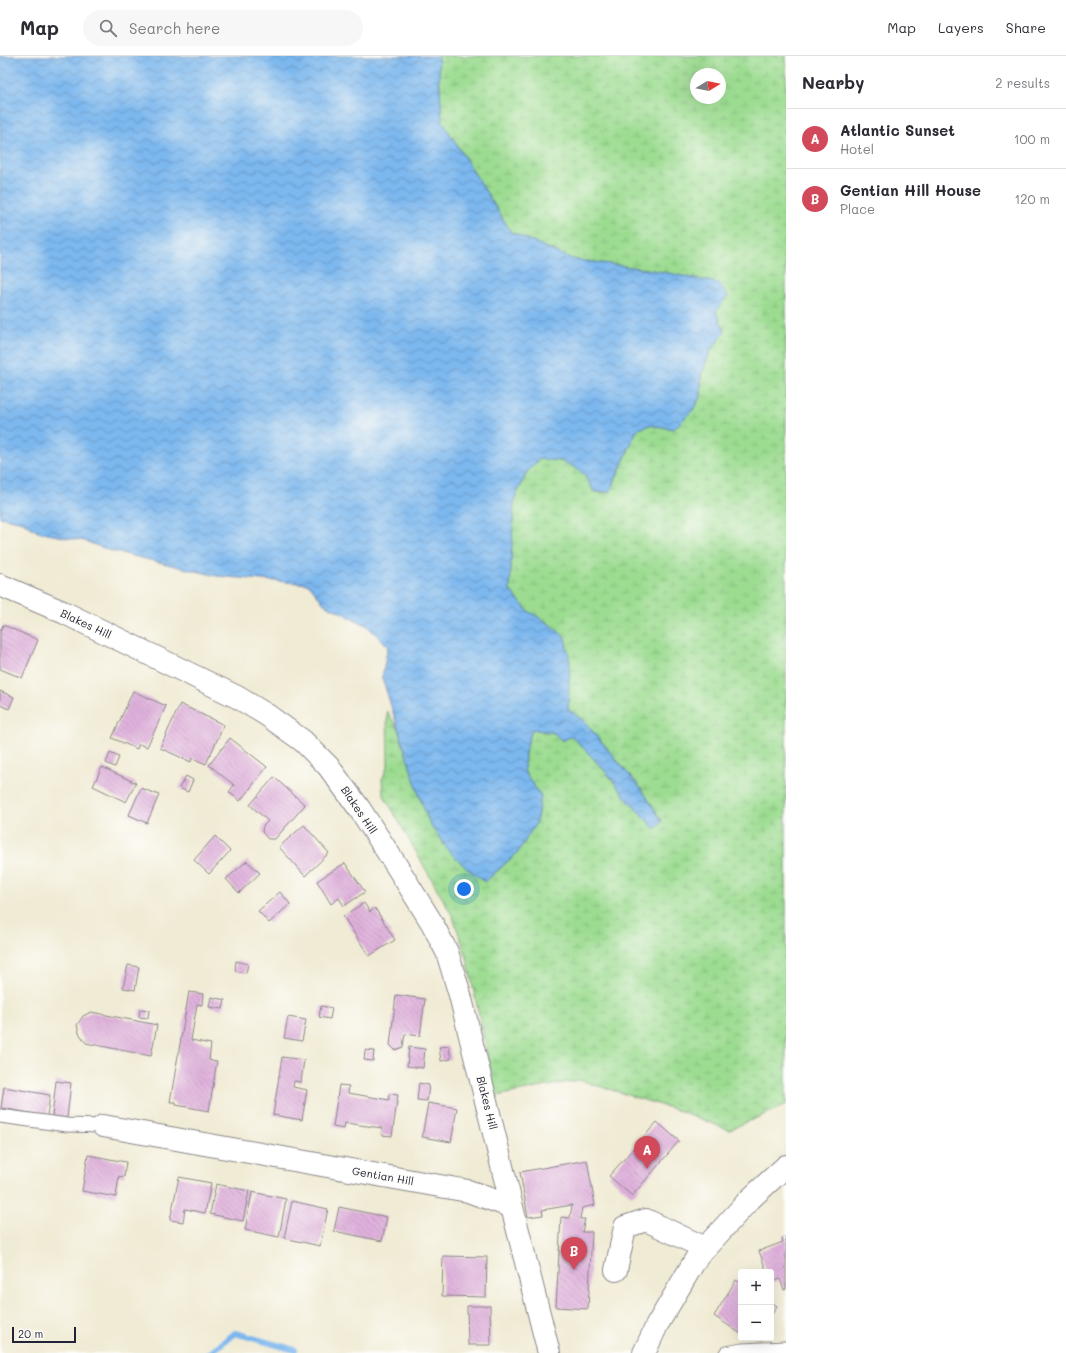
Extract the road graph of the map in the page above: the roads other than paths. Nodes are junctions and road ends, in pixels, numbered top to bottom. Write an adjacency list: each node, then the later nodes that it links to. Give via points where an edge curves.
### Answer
1 (0, 585): 5 (street, Blakes Hill, via 65,613 237,697 267,715 303,742 328,766 396,865 447,952)
2 (0, 1116): 3 (lane, via 67,1125)
3 (103, 1126): 5 (street, Gentian Hill, via 468,1191)
4 (786, 1166): 6 (street, via 749,1200)
5 (512, 1207): 9 (street)
6 (705, 1248): 7 (street, via 646,1220 625,1227); 10 (street, via 697,1257 657,1325)
7 (616, 1270)
8 (786, 1348): 11 (lane)
9 (549, 1353)
10 (644, 1353)
11 (726, 1353)

